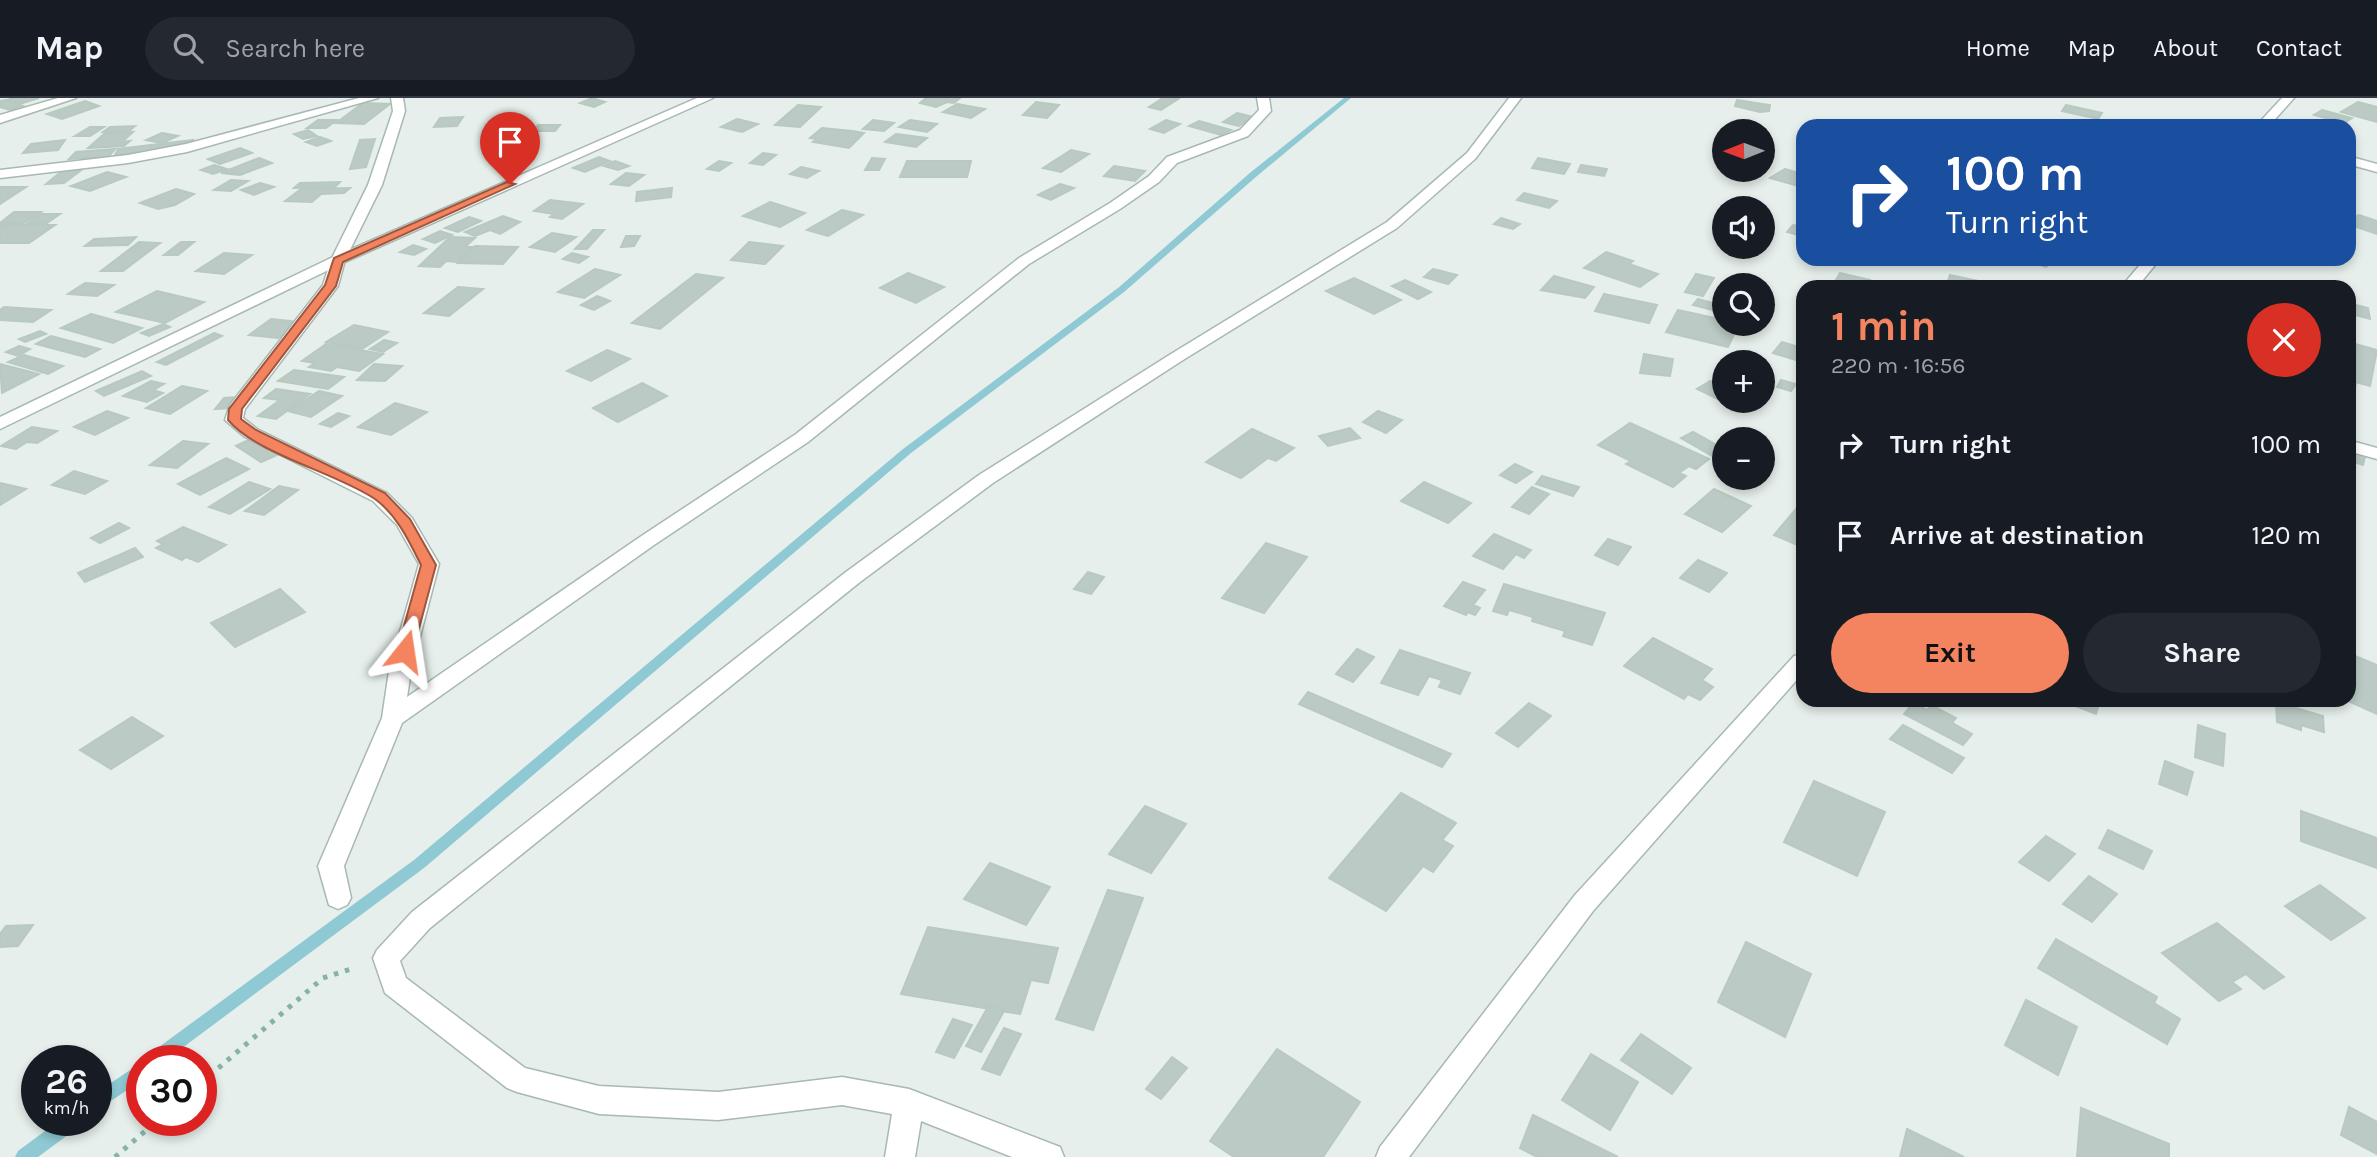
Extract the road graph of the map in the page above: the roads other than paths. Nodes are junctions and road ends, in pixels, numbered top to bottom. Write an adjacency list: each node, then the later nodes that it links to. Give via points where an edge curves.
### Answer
1 (70, 98): 8 (street)
2 (372, 98): 12 (street, via 187,148)
3 (397, 98): 13 (street, via 399,111 374,185)
4 (708, 98): 13 (street)
5 (1263, 98): 20 (street, via 1265,111 1244,133 1172,160 1115,206 1024,261 802,438)
6 (1515, 98): 22 (street, via 1471,156 1392,225 986,479 853,577 421,920 386,958 395,985 517,1079 599,1100 718,1106 842,1091)
7 (2288, 98): 9 (street)
8 (0, 119)
9 (2268, 119)
10 (2356, 162): 11 (street)
11 (2377, 168)
12 (0, 174)
13 (338, 260): 16 (street); 20 (street, via 330,286 236,409 234,420 251,433 380,496 405,522 429,565 400,671)
14 (2147, 266): 15 (street)
15 (2135, 280)
16 (0, 424)
17 (2356, 447): 18 (street)
18 (2377, 454)
19 (1796, 668): 25 (street, via 1584,903)
20 (393, 718): 21 (street, via 331,866)
21 (338, 898)
22 (909, 1103): 23 (street); 24 (street)
23 (900, 1157)
24 (1049, 1157)
25 (1391, 1157)

